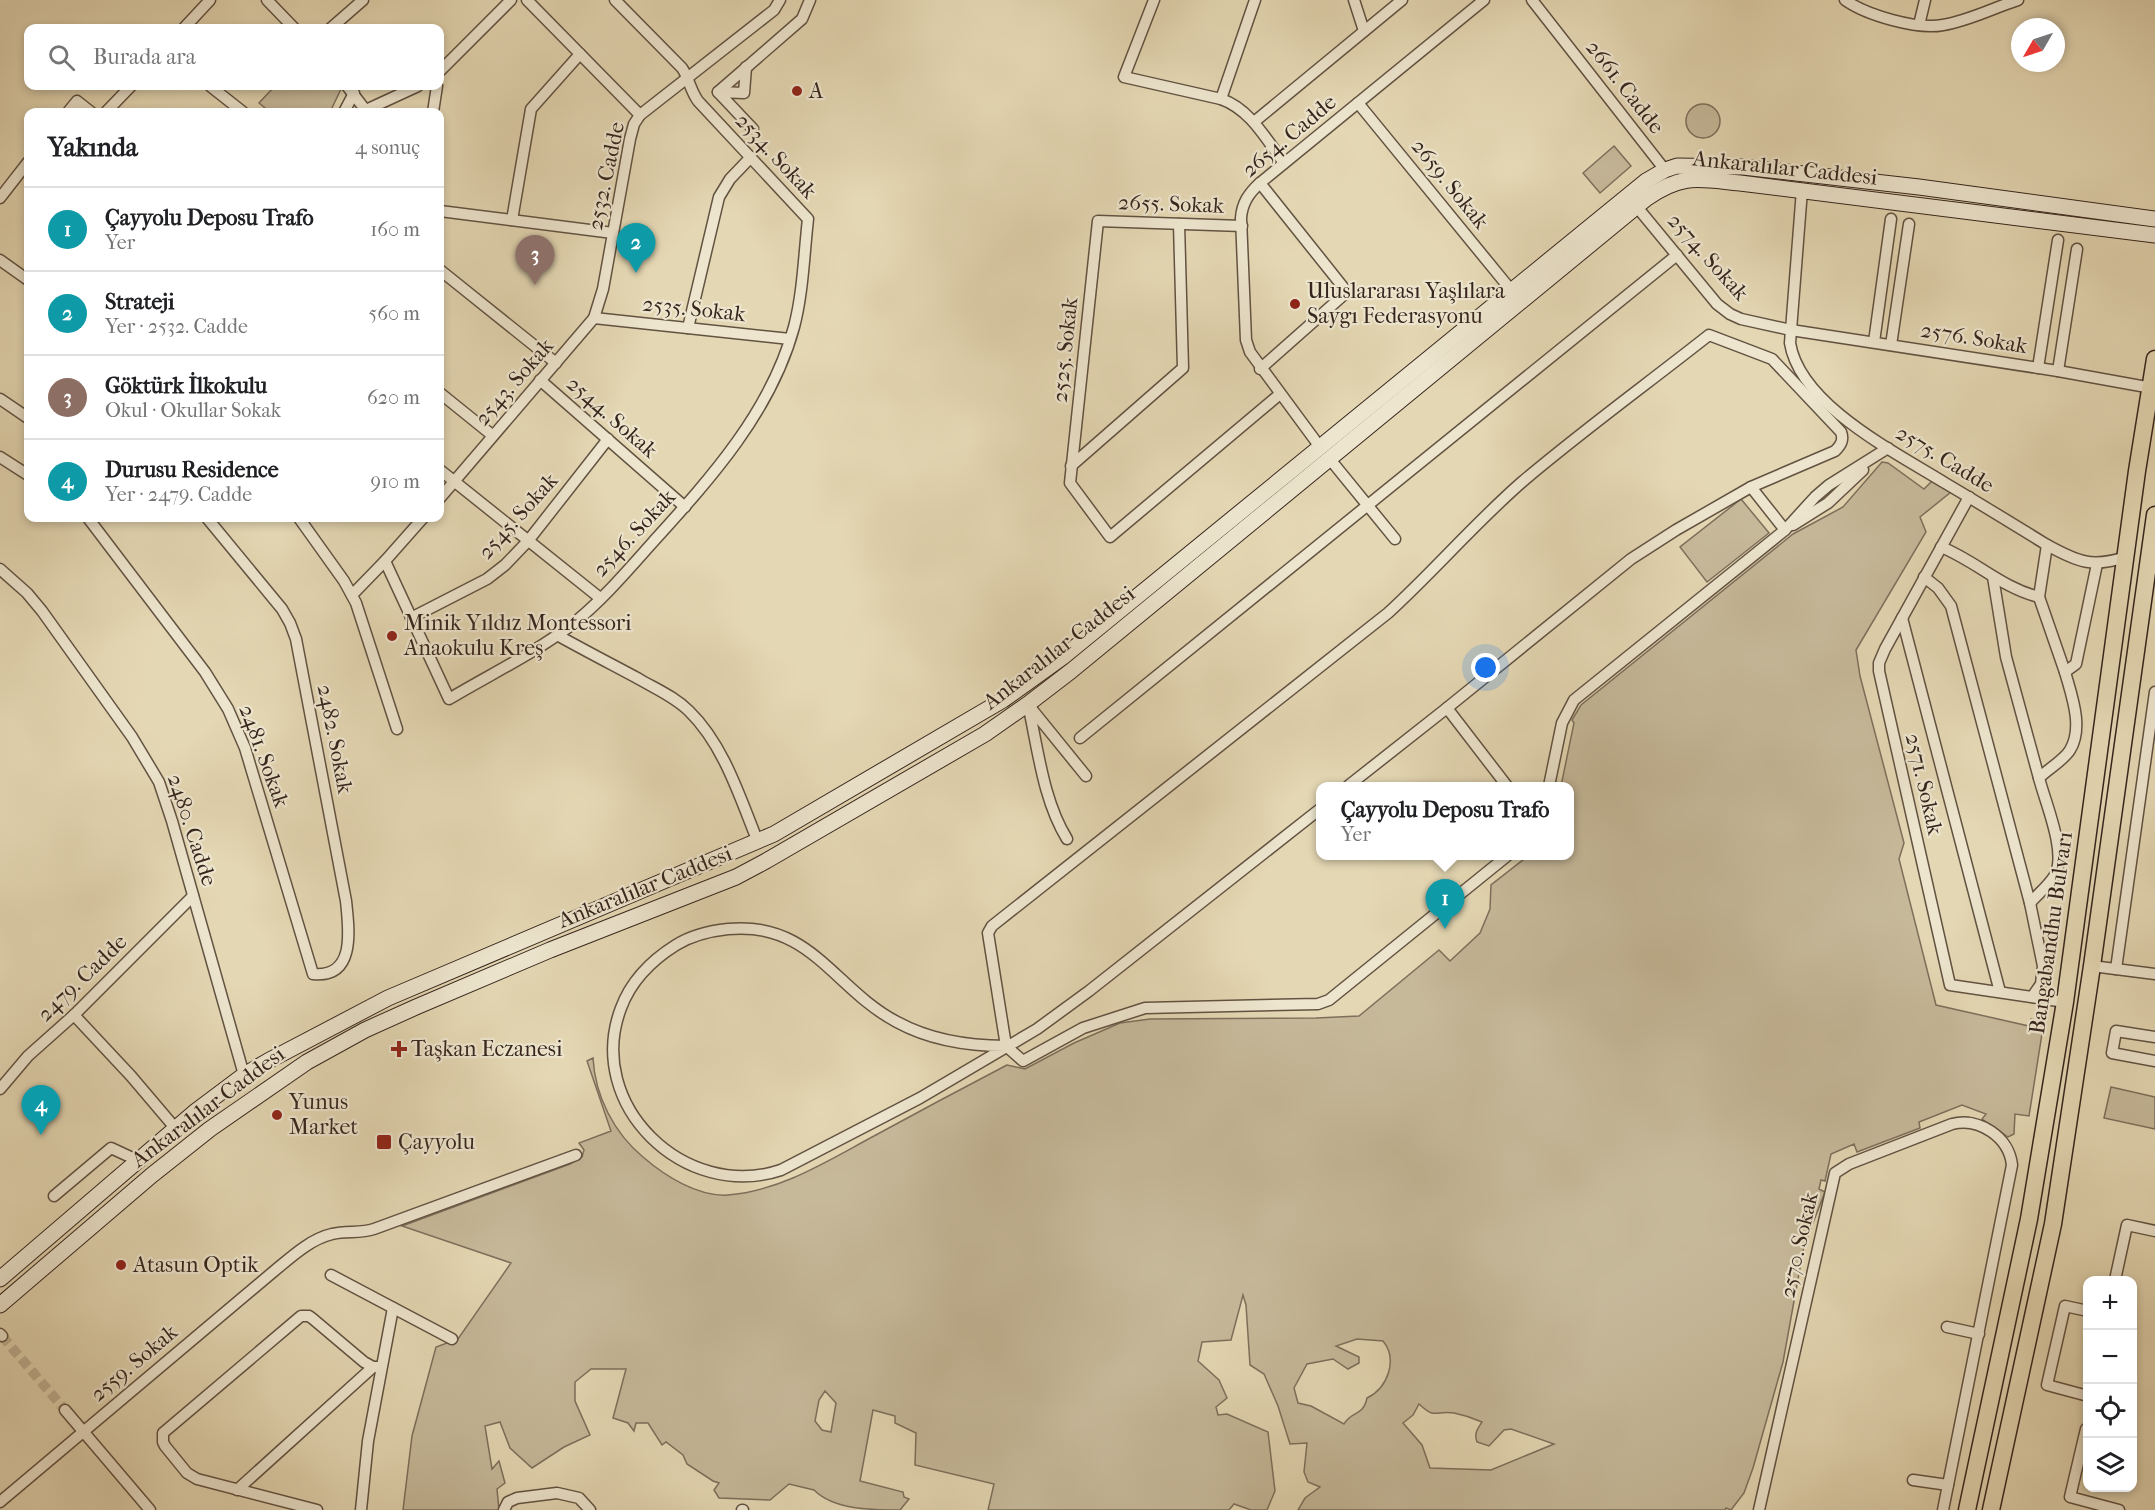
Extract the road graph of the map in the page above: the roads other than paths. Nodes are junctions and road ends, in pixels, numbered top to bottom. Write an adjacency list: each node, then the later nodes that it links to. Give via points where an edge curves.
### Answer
1 (210, 0): 18 (street)
2 (267, 0): 19 (street)
3 (363, 0): 20 (street)
4 (511, 0): 24 (street)
5 (527, 0): 23 (street)
6 (615, 0): 26 (street, 2534. Sokak, via 682,68)
7 (780, 0): 26 (street, 2532. Cadde, via 774,10)
8 (810, 0): 25 (street, via 802,19)
9 (1154, 0): 34 (street, via 1124,76)
10 (1255, 0): 34 (street)
11 (1354, 0): 22 (street)
12 (1402, 0): 22 (street)
13 (1484, 0): 35 (street, 2654. Cadde)
14 (1532, 0): 50 (street, 2661. Cadde)
15 (1845, 0): 21 (street, via 1877,15)
16 (1925, 0): 21 (street)
17 (2018, 0): 21 (street, via 1949,24)
18 (188, 24)
19 (290, 24)
20 (336, 24)
21 (1919, 25)
22 (1364, 31): 45 (street)
23 (580, 54): 44 (street); 58 (street, via 531,109)
24 (444, 67)
25 (746, 67): 33 (street); 33 (street, via 744,93)
26 (687, 78): 44 (street, 2532. Cadde); 47 (street, 2534. Sokak, via 698,101)
27 (127, 90): 38 (street)
28 (215, 90): 39 (street)
29 (351, 90): 40 (street)
30 (352, 90): 41 (street)
31 (410, 90): 42 (street)
32 (436, 90): 43 (street)
33 (718, 92): 46 (street)
34 (1221, 99): 45 (street)
35 (1358, 103): 48 (street, 2654. Cadde); 71 (street, 2659. Sokak)
36 (71, 108): 37 (street, via 77,101)
37 (86, 108)
38 (110, 108)
39 (238, 108)
40 (345, 108)
41 (364, 108)
42 (372, 108)
43 (434, 108)
44 (640, 115): 63 (street, 2532. Cadde, via 631,131)
45 (1254, 122): 48 (street)
46 (753, 129)
47 (751, 157): 73 (street, via 719,197); 75 (street, 2534. Sokak, via 808,219 797,314)
48 (1284, 163): 51 (street, 2654. Cadde)
49 (24, 167): 53 (street)
50 (1669, 176): 52 (main road, Ankaralılar Caddesi); 54 (main road, Ankaralılar Caddesi); 57 (main road, Ankaralılar Caddesi, via 1690,165 1743,167 1919,186); 71 (main road, Ankaralılar Caddesi, via 1646,181)
51 (1260, 183): 62 (street, 2654. Cadde, via 1242,207); 81 (street, via 1347,292)
52 (1802, 190): 64 (main road, Ankaralılar Caddesi); 74 (street, 2575. Cadde)
53 (0, 198)
54 (1637, 207): 67 (street, 2574. Sokak); 92 (main road, Ankaralılar Caddesi)
55 (444, 212): 58 (street)
56 (1891, 219): 76 (street)
57 (2155, 219)
58 (512, 220): 63 (street)
59 (1098, 221): 60 (street, 2655. Sokak); 94 (street, 2525. Sokak)
60 (1179, 224): 62 (street, 2655. Sokak); 94 (street, via 1183,368)
61 (1909, 224): 77 (street)
62 (1242, 226): 81 (street, 2654. Cadde, via 1246,340)
63 (613, 233): 72 (street, 2532. Cadde)
64 (2155, 235)
65 (2058, 240): 80 (street)
66 (2077, 249): 82 (street)
67 (1677, 255): 74 (street, 2574. Sokak, via 1730,314 1744,321); 101 (street)
68 (0, 260): 70 (street)
69 (444, 273): 79 (street)
70 (24, 277)
71 (1511, 290): 92 (main road, Ankaralılar Caddesi)
72 (594, 318): 73 (street, 2535. Sokak); 79 (street, 2543. Sokak)
73 (687, 328): 75 (street, 2535. Sokak)
74 (1791, 330): 76 (street, 2576. Sokak); 91 (street, 2575. Cadde, via 1792,356 1803,377 1854,426)
75 (790, 339): 102 (street, 2546. Sokak, via 745,431)
76 (1874, 342): 77 (street, 2576. Sokak)
77 (1891, 345): 80 (street, 2576. Sokak)
78 (2155, 359): 84 (main road, Bangabandhu Bulvarı)
79 (556, 363): 83 (street, 2543. Sokak)
80 (2038, 368): 82 (street, 2576. Sokak)
81 (1260, 369): 85 (street, 2654. Cadde)
82 (2058, 371): 84 (street, 2576. Sokak)
83 (540, 380): 89 (street, 2543. Sokak); 90 (street, 2544. Sokak)
84 (2152, 388): 114 (main road, Bangabandhu Bulvarı)
85 (1280, 394): 92 (street, 2654. Cadde); 94 (street, 2525. Sokak, via 1110,537 1070,483)
86 (444, 396): 89 (street)
87 (0, 399): 88 (street)
88 (24, 415)
89 (492, 435): 97 (street, 2543. Sokak)
90 (608, 439): 102 (street, 2544. Sokak); 110 (street, 2545. Sokak)
91 (1888, 448): 100 (street, 2575. Cadde); 108 (street, via 1828,503)
92 (1325, 453): 101 (street, 2654. Cadde); 128 (main road, Ankaralılar Caddesi); 139 (main road, Ankaralılar Caddesi, via 1024,686)
93 (0, 457): 95 (street)
94 (1071, 466)
95 (24, 472)
96 (444, 473): 97 (street)
97 (454, 482): 99 (street, 2543. Sokak); 110 (street)
98 (1751, 487): 108 (street); 129 (street, via 1630,559); 155 (street, via 1835,451 1843,436 1772,359 1708,335 1522,482 1388,613 992,926 988,933)
99 (444, 493)
100 (1969, 497): 111 (street, 2575. Cadde); 112 (street, 2571. Sokak)
101 (1368, 505): 109 (street, 2654. Cadde); 131 (street)
102 (685, 507): 122 (street, 2546. Sokak)
103 (2155, 515): 113 (main road, Bangabandhu Bulvarı)
104 (91, 522): 146 (street, 2481. Sokak, via 205,672 228,709 245,748)
105 (210, 522): 146 (street, 2482. Sokak, via 282,609 298,647 347,915 346,952 341,966 328,974)
106 (303, 522): 120 (street)
107 (419, 522): 115 (street)
108 (1785, 530): 136 (street, via 1574,700 1562,723)
109 (1395, 539)
110 (528, 541): 122 (street); 123 (street, 2545. Sokak, via 487,579)
111 (2047, 545): 116 (street, 2575. Cadde); 121 (street)
112 (1941, 547): 118 (street, 2571. Sokak); 119 (street)
113 (2153, 549): 114 (main road); 144 (main road, Bangabandhu Bulvarı)
114 (2126, 557): 116 (street); 151 (main road, Bangabandhu Bulvarı)
115 (385, 561): 120 (street); 123 (street)
116 (2097, 564): 126 (street, via 2076,664)
117 (0, 569): 142 (street, 2480. Cadde, via 42,610 159,782)
118 (1924, 577): 124 (street, 2571. Sokak); 143 (street, via 1951,606)
119 (1993, 577): 121 (street); 133 (street, via 2006,657)
120 (352, 595): 130 (street)
121 (2039, 597): 126 (street)
122 (600, 598): 125 (street, 2546. Sokak)
123 (411, 618): 125 (street, 2546. Sokak, via 449,699)
124 (1902, 618): 149 (street); 149 (street, 2571. Sokak, via 1881,655 1879,671 1950,985)
125 (557, 635): 139 (street, via 666,694 689,711 718,752)
126 (2065, 672): 133 (street, via 2075,715 2074,740 2070,750)
127 (2155, 692): 145 (street)
128 (1028, 704): 132 (street); 138 (street, via 1049,799); 141 (main road, Ankaralılar Caddesi, via 985,734)
129 (1447, 708): 134 (street); 135 (street)
130 (397, 729)
131 (1080, 738)
132 (1086, 776)
133 (2039, 778): 143 (street, via 2059,864 2055,875)
134 (1353, 782)
135 (1504, 782)
136 (1550, 782)
137 (1316, 811): 155 (street, via 1089,991)
138 (1067, 839)
139 (758, 842): 141 (main road); 148 (main road, Ankaralılar Caddesi)
140 (1501, 860): 155 (street, via 1329,1000 1318,1004 1145,1008 1083,1028 1023,1061)
141 (766, 861): 152 (main road, Ankaralılar Caddesi, via 719,884)
142 (193, 896): 153 (street, 2479. Cadde); 157 (street, 2480. Cadde)
143 (2030, 903): 150 (street, via 2043,966 2041,984)
144 (2092, 966): 145 (street); 191 (main road, Bangabandhu Bulvarı, via 2052,1230)
145 (2116, 969): 147 (street)
146 (313, 974)
147 (2155, 974)
148 (407, 990): 152 (main road); 157 (main road, Ankaralılar Caddesi)
149 (2000, 992): 150 (street, 2571. Sokak)
150 (2032, 997): 151 (street, 2571. Sokak)
151 (2065, 1002): 190 (main road, Bangabandhu Bulvarı, via 2029,1219)
152 (416, 1008): 159 (main road, Ankaralılar Caddesi, via 336,1045)
153 (74, 1015): 158 (street, 2479. Cadde, via 28,1056); 160 (street)
154 (2155, 1037): 156 (street, via 2116,1031 2112,1053)
155 (1006, 1047): 155 (street, via 920,1098 780,1170 746,1178 704,1170 663,1148 627,1107 614,1057 621,1007 644,970 665,952 699,933 738,928 776,933 799,945 886,1016 918,1032)
156 (2155, 1061)
157 (244, 1075): 159 (main road); 160 (main road, Ankaralılar Caddesi)
158 (0, 1089)
159 (253, 1098): 168 (main road, Ankaralılar Caddesi, via 152,1175)
160 (176, 1129): 162 (main road, Ankaralılar Caddesi)
161 (576, 1155): 177 (street, 2559. Sokak, via 374,1229 325,1236 294,1255)
162 (139, 1161): 163 (street, via 111,1148); 167 (main road, Ankaralılar Caddesi)
163 (54, 1196)
164 (2155, 1232): 166 (street, via 2127,1225)
165 (331, 1275): 169 (street)
166 (2116, 1276)
167 (0, 1279)
168 (0, 1305)
169 (393, 1308): 173 (street); 174 (street)
170 (2083, 1310): 175 (street, via 2065,1306 2047,1385)
171 (1947, 1327): 172 (street)
172 (1979, 1334): 180 (street); 188 (street, 2570. Sokak, via 2012,1165 2006,1146 1990,1131 1974,1123 1960,1122 1845,1165 1835,1173)
173 (452, 1339)
174 (377, 1367): 181 (street); 181 (street, via 360,1359 309,1316 301,1316 166,1429 163,1442 188,1473 201,1481); 185 (street)
175 (2083, 1395)
176 (65, 1410): 177 (street)
177 (83, 1432): 182 (street, 2559. Sokak); 183 (street)
178 (2084, 1438): 192 (street, via 2070,1497)
179 (1913, 1480): 180 (street)
180 (1948, 1485): 189 (street)
181 (237, 1490): 184 (street)
182 (0, 1502)
183 (150, 1510)
184 (317, 1510)
185 (361, 1510)
186 (504, 1510): 187 (street, via 508,1502 517,1498 557,1493 579,1498)
187 (590, 1510)
188 (1759, 1510)
189 (1943, 1510)
190 (1967, 1510)
191 (1991, 1510)
192 (2119, 1510)

